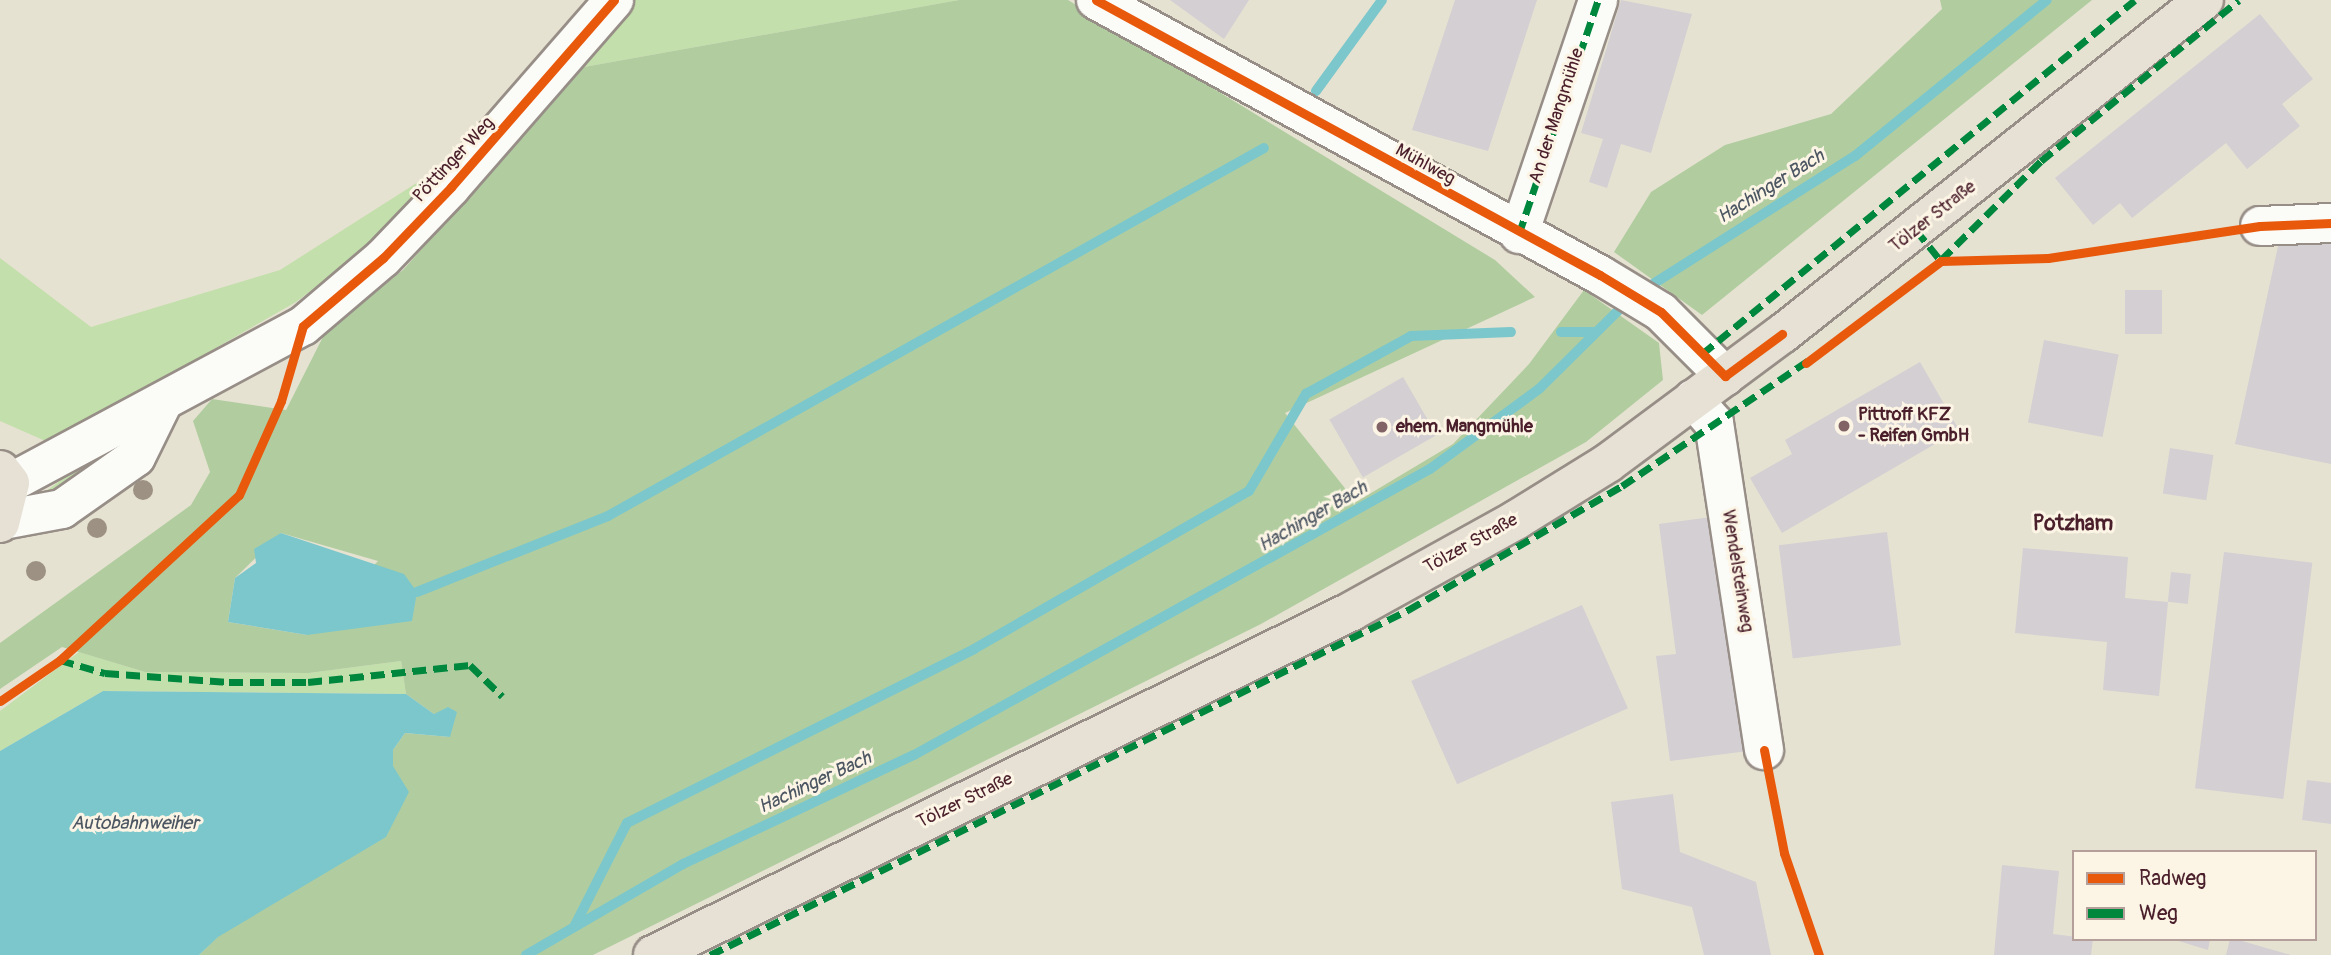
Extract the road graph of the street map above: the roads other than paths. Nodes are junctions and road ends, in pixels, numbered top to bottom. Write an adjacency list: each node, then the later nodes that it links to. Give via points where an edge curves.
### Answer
1 (614, 0): 10 (street, Pöttinger Weg, via 567,60 383,258 303,326)
2 (1096, 0): 7 (street, Mühlweg)
3 (1598, 0): 7 (street, An der Mangmühle)
4 (2204, 0): 8 (main road, Tölzer Straße)
5 (2331, 223): 6 (street)
6 (2260, 226)
7 (1519, 234): 8 (street, Mühlweg, via 1661,312)
8 (1725, 376): 9 (main road, Tölzer Straße)
9 (1693, 399): 13 (street, Wendelsteinweg, via 1714,423); 14 (main road, Tölzer Straße, via 1516,520 1352,611)
10 (162, 404): 11 (street, Pöttinger Weg); 12 (street, via 136,457 62,509)
11 (5, 476): 12 (main road)
12 (1, 522)
13 (1764, 750)
14 (653, 955)

